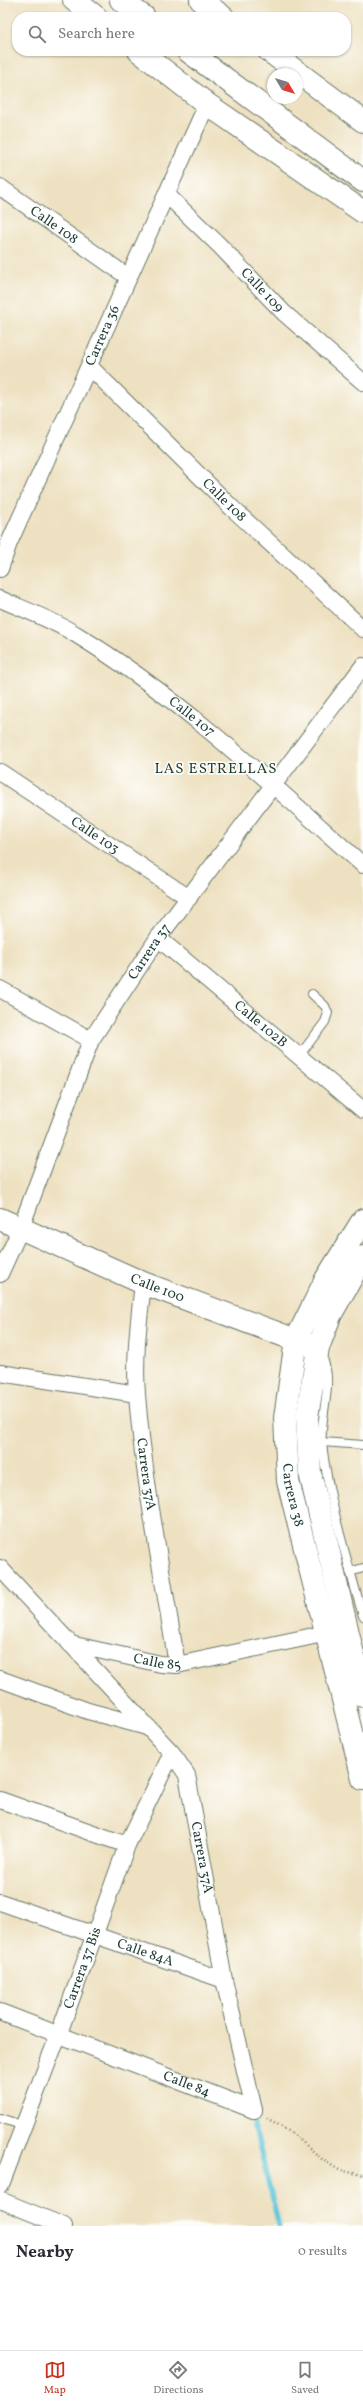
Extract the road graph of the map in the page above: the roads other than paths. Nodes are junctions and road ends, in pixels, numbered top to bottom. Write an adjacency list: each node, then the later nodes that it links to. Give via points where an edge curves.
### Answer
1 (74, 0): 4 (main road)
2 (121, 0): 5 (main road)
3 (201, 0): 6 (main road)
4 (90, 12)
5 (137, 12)
6 (217, 12)
7 (145, 56): 10 (main road)
8 (195, 56): 12 (main road)
9 (276, 56): 11 (main road)
10 (207, 104): 14 (street, Carrera 36); 15 (main road)
11 (363, 121)
12 (363, 181)
13 (0, 187): 16 (street, Calle 108)
14 (166, 194): 16 (street, Carrera 36); 18 (street, Calle 109, via 284,313)
15 (363, 212)
16 (128, 277): 17 (street, Carrera 36)
17 (90, 367): 19 (street, Carrera 36); 22 (street, Calle 108, via 232,508)
18 (363, 382)
19 (4, 540): 20 (street, Carrera 36)
20 (0, 569)
21 (0, 599): 25 (street, Calle 107, via 76,634 139,675 190,714)
22 (363, 629)
23 (363, 666): 25 (street, Carrera 37)
24 (0, 772): 27 (street, Calle 103)
25 (274, 787): 26 (street, Calle 107); 27 (street, Carrera 37)
26 (363, 865)
27 (189, 898): 28 (street, Carrera 37)
28 (158, 938): 31 (street, Carrera 37); 32 (street, Calle 102B)
29 (0, 989): 31 (street)
30 (312, 994): 32 (lane, via 325,1006 328,1013 325,1022)
31 (91, 1040): 36 (street, Carrera 37)
32 (299, 1056): 33 (street, Calle 102B)
33 (363, 1110)
34 (0, 1219): 36 (main road, Calle 100)
35 (363, 1220): 41 (main road, Carrera 38, via 326,1279)
36 (20, 1230): 38 (street, Carrera 37); 40 (main road, Calle 100)
37 (363, 1257): 39 (main road, Carrera 38)
38 (0, 1274)
39 (354, 1281): 42 (main road, Carrera 38)
40 (143, 1283): 41 (main road, Calle 100); 44 (street, Carrera 37A, via 137,1338)
41 (296, 1340): 42 (main road, Calle 100); 51 (main road, Carrera 38, via 285,1418 288,1481)
42 (318, 1348): 45 (lane, via 328,1369); 50 (main road, Carrera 38, via 308,1417 310,1472)
43 (0, 1373): 44 (street)
44 (137, 1394): 53 (street, Carrera 37A)
45 (322, 1442): 46 (lane); 49 (lane, via 330,1494)
46 (363, 1445)
47 (0, 1568): 52 (street)
48 (363, 1568): 49 (lane)
49 (350, 1572): 50 (lane)
50 (355, 1622): 51 (street, Calle 85); 55 (main road, Carrera 38)
51 (326, 1634): 53 (street, Calle 85); 58 (main road, Carrera 38)
52 (70, 1644): 53 (street, Calle 85, via 161,1664); 56 (street, Carrera 37A)
53 (177, 1665)
54 (0, 1679): 56 (street, via 88,1711)
55 (363, 1696)
56 (147, 1727): 57 (street, Carrera 37A)
57 (172, 1753): 60 (street, Carrera 37 Bis); 63 (street, Carrera 37A, via 187,1775)
58 (363, 1779)
59 (0, 1800): 60 (street)
60 (127, 1845): 62 (street, Carrera 37 Bis)
61 (0, 1902): 62 (street, Calle 84A)
62 (94, 1935): 63 (street, Calle 84A); 65 (street, Carrera 37 Bis)
63 (224, 1980): 66 (street, Carrera 37A)
64 (0, 2012): 65 (street, Calle 84)
65 (58, 2036): 66 (street, Calle 84); 68 (street, Carrera 37 Bis)
66 (254, 2110)
67 (0, 2118): 68 (lane)
68 (24, 2126): 69 (street, Carrera 37 Bis)
69 (0, 2187)
70 (0, 2200): 71 (street)
71 (64, 2226)

